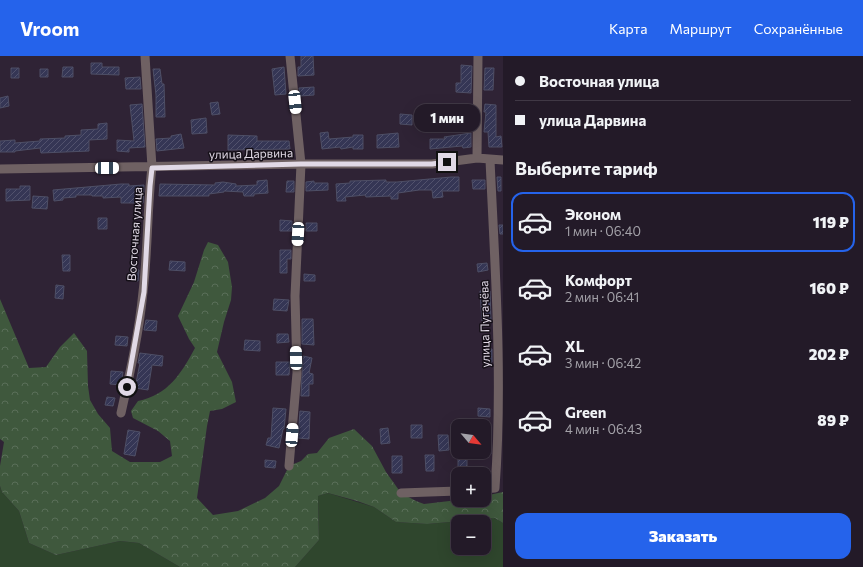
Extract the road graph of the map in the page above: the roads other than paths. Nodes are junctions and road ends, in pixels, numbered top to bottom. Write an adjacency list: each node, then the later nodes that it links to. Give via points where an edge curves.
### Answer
1 (145, 56): 8 (street, Восточная улица)
2 (290, 56): 7 (street)
3 (478, 56): 4 (street)
4 (477, 158): 5 (street, улица Дарвина); 7 (street, улица Дарвина, via 432,164)
5 (490, 160): 6 (street, улица Дарвина); 12 (street, улица Пугачёва, via 498,318 498,448 495,488)
6 (503, 160)
7 (301, 164): 8 (street, улица Дарвина); 11 (street, via 295,296 297,374)
8 (152, 168): 9 (street, улица Дарвина); 10 (street, Восточная улица, via 144,292)
9 (0, 169)
10 (121, 412)
11 (290, 466)
12 (491, 488)
13 (451, 491): 14 (street)
14 (401, 493)

